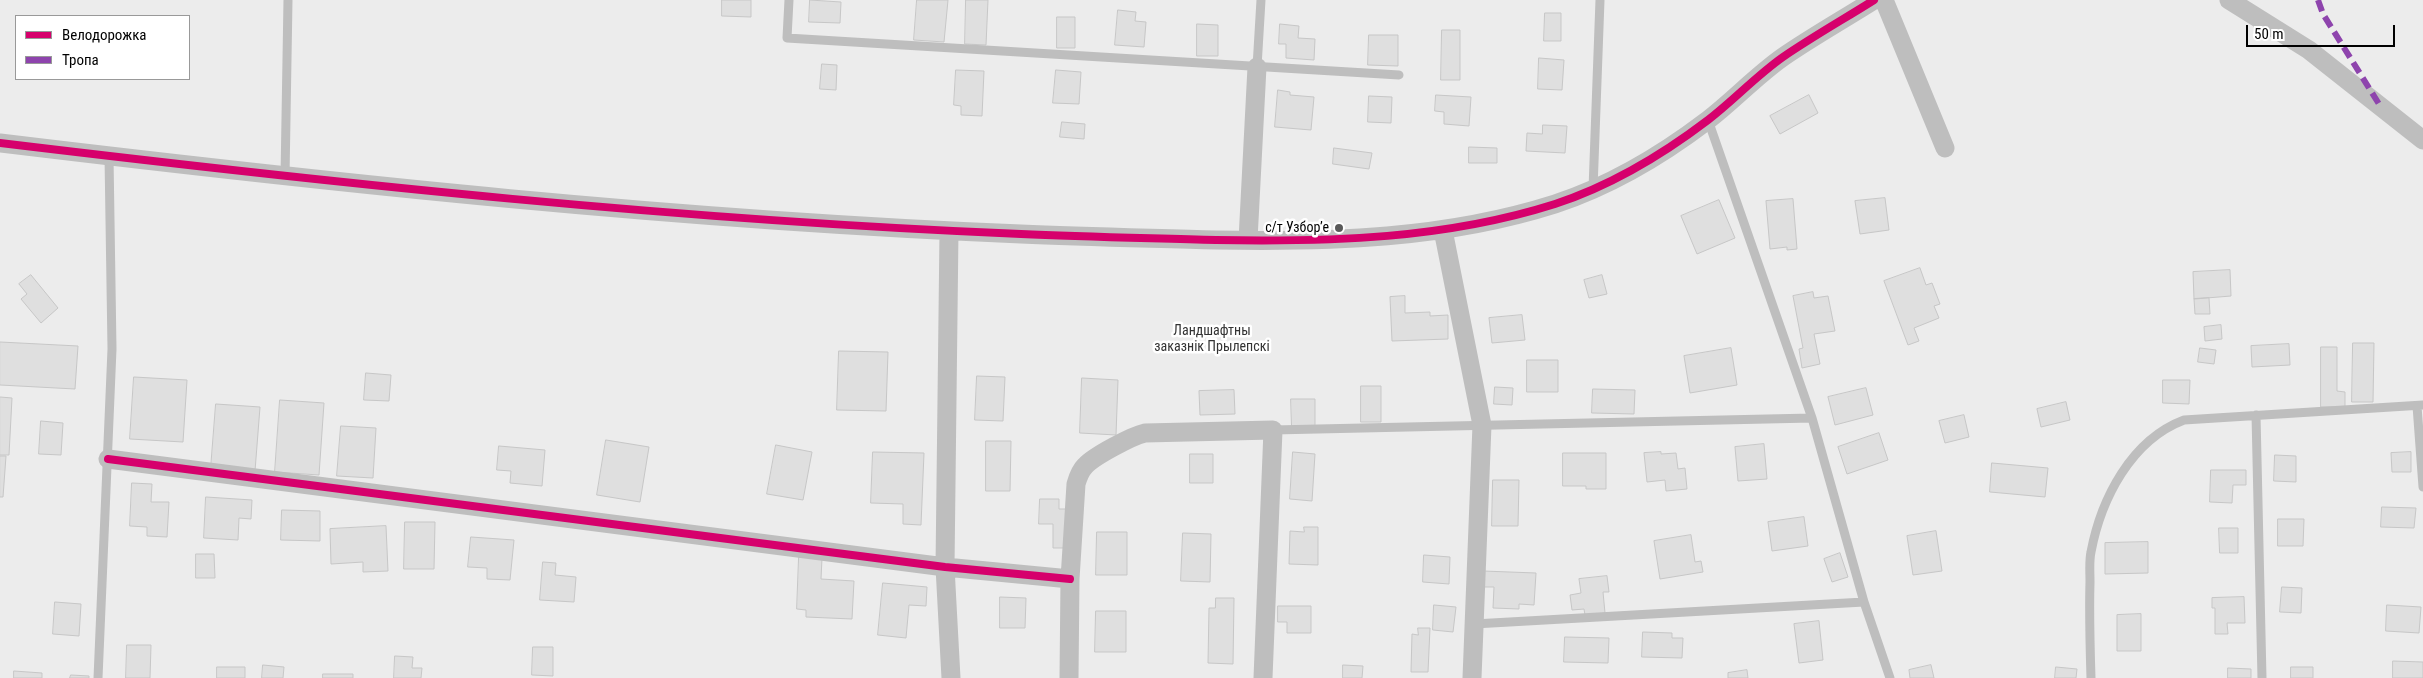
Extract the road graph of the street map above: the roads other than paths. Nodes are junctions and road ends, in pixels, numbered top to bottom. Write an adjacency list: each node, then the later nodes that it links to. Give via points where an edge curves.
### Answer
1 (288, 0): 15 (lane)
2 (789, 0): 8 (lane, via 787,38)
3 (1262, 0): 8 (lane)
4 (1600, 0): 16 (lane)
5 (1874, 0): 10 (street, via 1781,58)
6 (1884, 0): 13 (street)
7 (2229, 0): 11 (street, via 2309,50)
8 (1257, 67): 9 (lane); 19 (street)
9 (1399, 75)
10 (1708, 120): 16 (street, via 1656,155); 22 (lane)
11 (2423, 140)
12 (0, 143): 14 (street)
13 (1944, 148)
14 (109, 156): 15 (street); 25 (lane, via 112,349)
15 (285, 177): 18 (street, via 656,212)
16 (1593, 189): 17 (street, via 1553,204)
17 (1443, 230): 19 (street, via 1363,239); 23 (street)
18 (949, 231): 19 (street); 27 (street)
19 (1248, 240)
20 (2420, 405): 21 (lane); 26 (lane)
21 (2256, 415): 37 (lane, via 2184,420 2167,426 2129,460 2103,510 2091,553); 38 (lane)
22 (1812, 418): 23 (lane); 29 (lane)
23 (1482, 425): 24 (lane); 30 (street)
24 (1273, 430): 28 (street, via 1145,433 1086,464 1076,484); 34 (street)
25 (108, 459): 27 (street); 31 (lane)
26 (2423, 487)
27 (945, 567): 28 (street); 32 (street)
28 (1070, 579): 33 (street)
29 (1864, 602): 30 (lane); 36 (lane)
30 (1474, 624): 35 (street)
31 (98, 678)
32 (951, 678)
33 (1069, 678)
34 (1264, 678)
35 (1472, 678)
36 (1890, 678)
37 (2091, 678)
38 (2262, 678)

